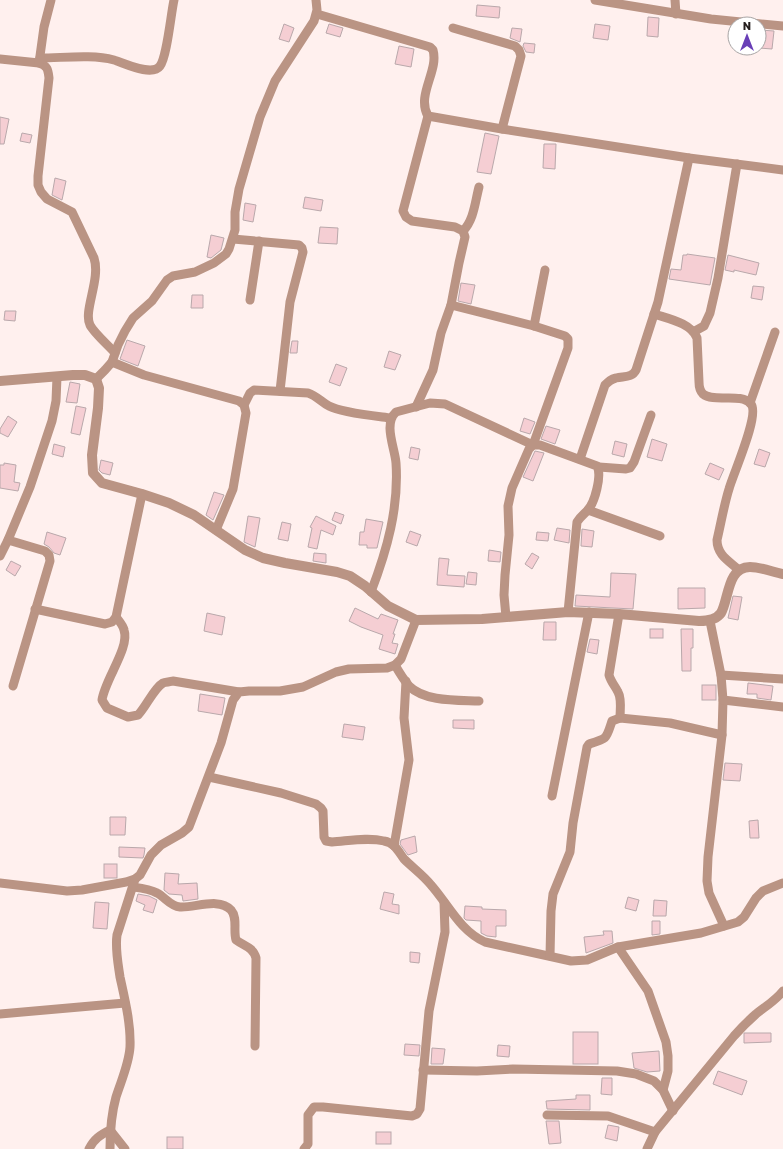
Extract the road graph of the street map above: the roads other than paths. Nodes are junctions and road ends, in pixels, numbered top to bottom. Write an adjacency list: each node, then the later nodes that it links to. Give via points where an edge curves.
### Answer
1 (51, 0): 11 (street, via 44,27)
2 (174, 0): 11 (street, via 164,57 160,67 154,71 105,58)
3 (316, 0): 6 (street)
4 (595, 0): 7 (street)
5 (675, 0): 7 (street)
6 (317, 14): 12 (street, via 433,50 434,59 424,99 424,109); 19 (street, via 275,81 268,97 239,190)
7 (676, 14): 8 (street)
8 (783, 26)
9 (453, 28): 13 (street, via 515,46 520,50 521,56)
10 (0, 59): 11 (street)
11 (40, 60): 28 (street, via 48,70 49,78 38,185 47,199 72,212 94,258 96,273 88,318 90,326)
12 (428, 116): 13 (street); 18 (street, via 403,211 412,221 455,227)
13 (502, 130): 14 (street)
14 (689, 158): 15 (street); 24 (street)
15 (737, 164): 16 (street); 26 (street, via 710,313 704,326)
16 (783, 170)
17 (479, 187): 18 (street, via 469,226)
18 (463, 231): 23 (street, via 465,237)
19 (233, 239): 20 (street); 28 (street, via 221,259 195,272 173,276 167,280 152,301 133,318)
20 (259, 241): 22 (street); 32 (street, via 299,245 303,252 290,302)
21 (546, 270): 25 (street)
22 (250, 300)
23 (451, 305): 25 (street); 35 (street, via 441,333 433,370)
24 (654, 314): 26 (street); 39 (street, via 635,373 616,378 605,385)
25 (534, 326): 38 (street, via 565,336 569,343)
26 (695, 331): 33 (street, via 700,389 712,397 744,400)
27 (775, 332): 33 (street)
28 (114, 357): 30 (street); 34 (street, via 144,376 239,401)
29 (57, 377): 30 (street, via 85,375); 31 (street); 45 (street, via 52,421 30,487)
30 (96, 379): 41 (street, via 99,388 92,454 94,473 102,483)
31 (0, 381)
32 (280, 391): 34 (street, via 254,390); 37 (street, via 315,395 338,410)
33 (750, 403): 47 (street, via 753,415 728,489 717,540 720,554)
34 (244, 405): 43 (street, via 246,413 236,476)
35 (416, 407): 37 (street, via 396,412); 38 (street, via 430,404 451,406)
36 (651, 415): 40 (street, via 630,468 626,470)
37 (391, 418): 49 (street, via 396,468 395,511)
38 (533, 445): 39 (street); 55 (street, via 512,488 508,506 510,535 504,595)
39 (580, 459): 40 (street)
40 (599, 467): 42 (street, via 594,501)
41 (142, 494): 43 (street, via 194,515); 54 (street)
42 (588, 510): 44 (street); 51 (street, via 577,522)
43 (216, 530): 49 (street, via 235,544 257,555 350,576)
44 (660, 536)
45 (8, 540): 46 (street); 50 (street, via 50,555)
46 (0, 556)
47 (740, 570): 48 (street, via 749,567); 57 (street, via 734,575 720,614)
48 (783, 574)
49 (371, 592): 56 (street, via 388,606)
50 (35, 609): 54 (street, via 105,624 112,622); 62 (street)
51 (568, 612): 52 (street); 55 (street)
52 (590, 612): 53 (street); 70 (street)
53 (619, 614): 57 (street); 67 (street, via 609,675 621,700)
54 (116, 617): 63 (street, via 124,628 126,638 103,691 102,700 107,708 128,717 138,715 156,689 163,683 173,681)
55 (506, 617): 56 (street)
56 (416, 620): 58 (street)
57 (710, 621): 59 (street)
58 (395, 665): 61 (street); 63 (street, via 387,668 349,668 303,687 280,691)
59 (720, 675): 60 (street); 64 (street)
60 (783, 679)
61 (406, 681): 65 (street, via 409,686 428,696); 71 (street, via 404,718 408,760)
62 (14, 686)
63 (239, 692): 69 (street, via 232,700)
64 (723, 700): 66 (street); 68 (street)
65 (479, 701)
66 (783, 707)
67 (620, 718): 68 (street, via 670,722); 78 (street, via 612,721 606,737 587,747 570,852 553,894)
68 (722, 735): 76 (street, via 707,881 709,892)
69 (209, 777): 71 (street, via 281,793 316,804 323,811 326,841 374,840 385,841); 73 (street, via 189,826 151,854)
70 (552, 796)
71 (394, 846): 75 (street, via 431,884)
72 (0, 883): 73 (street, via 68,891)
73 (134, 883): 80 (street, via 115,943); 83 (street, via 157,893 178,907 216,904 224,905 231,910 235,919 236,940 249,947 256,958)
74 (783, 883): 76 (street, via 763,891 744,917 738,922)
75 (444, 902): 78 (street, via 476,938); 84 (street, via 444,932 429,1011)
76 (724, 926): 77 (street, via 700,933)
77 (618, 947): 78 (street, via 586,960 571,961); 85 (street, via 648,991 666,1042 668,1071)
78 (550, 956)
79 (783, 991): 81 (street)
80 (125, 1003): 82 (street); 88 (street, via 130,1048)
81 (779, 1003): 86 (street, via 757,1013 744,1024)
82 (0, 1014)
83 (255, 1046)
84 (423, 1070): 85 (street, via 617,1071 636,1074 654,1081); 93 (street, via 420,1109 417,1114 412,1116 314,1107 308,1115 308,1144)
85 (663, 1090): 86 (street)
86 (673, 1111): 89 (street)
87 (547, 1115): 89 (street, via 608,1116)
88 (110, 1130): 90 (street, via 93,1141); 91 (street); 92 (street)
89 (655, 1132): 94 (street)
90 (89, 1149)
91 (110, 1149)
92 (125, 1149)
93 (304, 1149)
94 (647, 1149)

